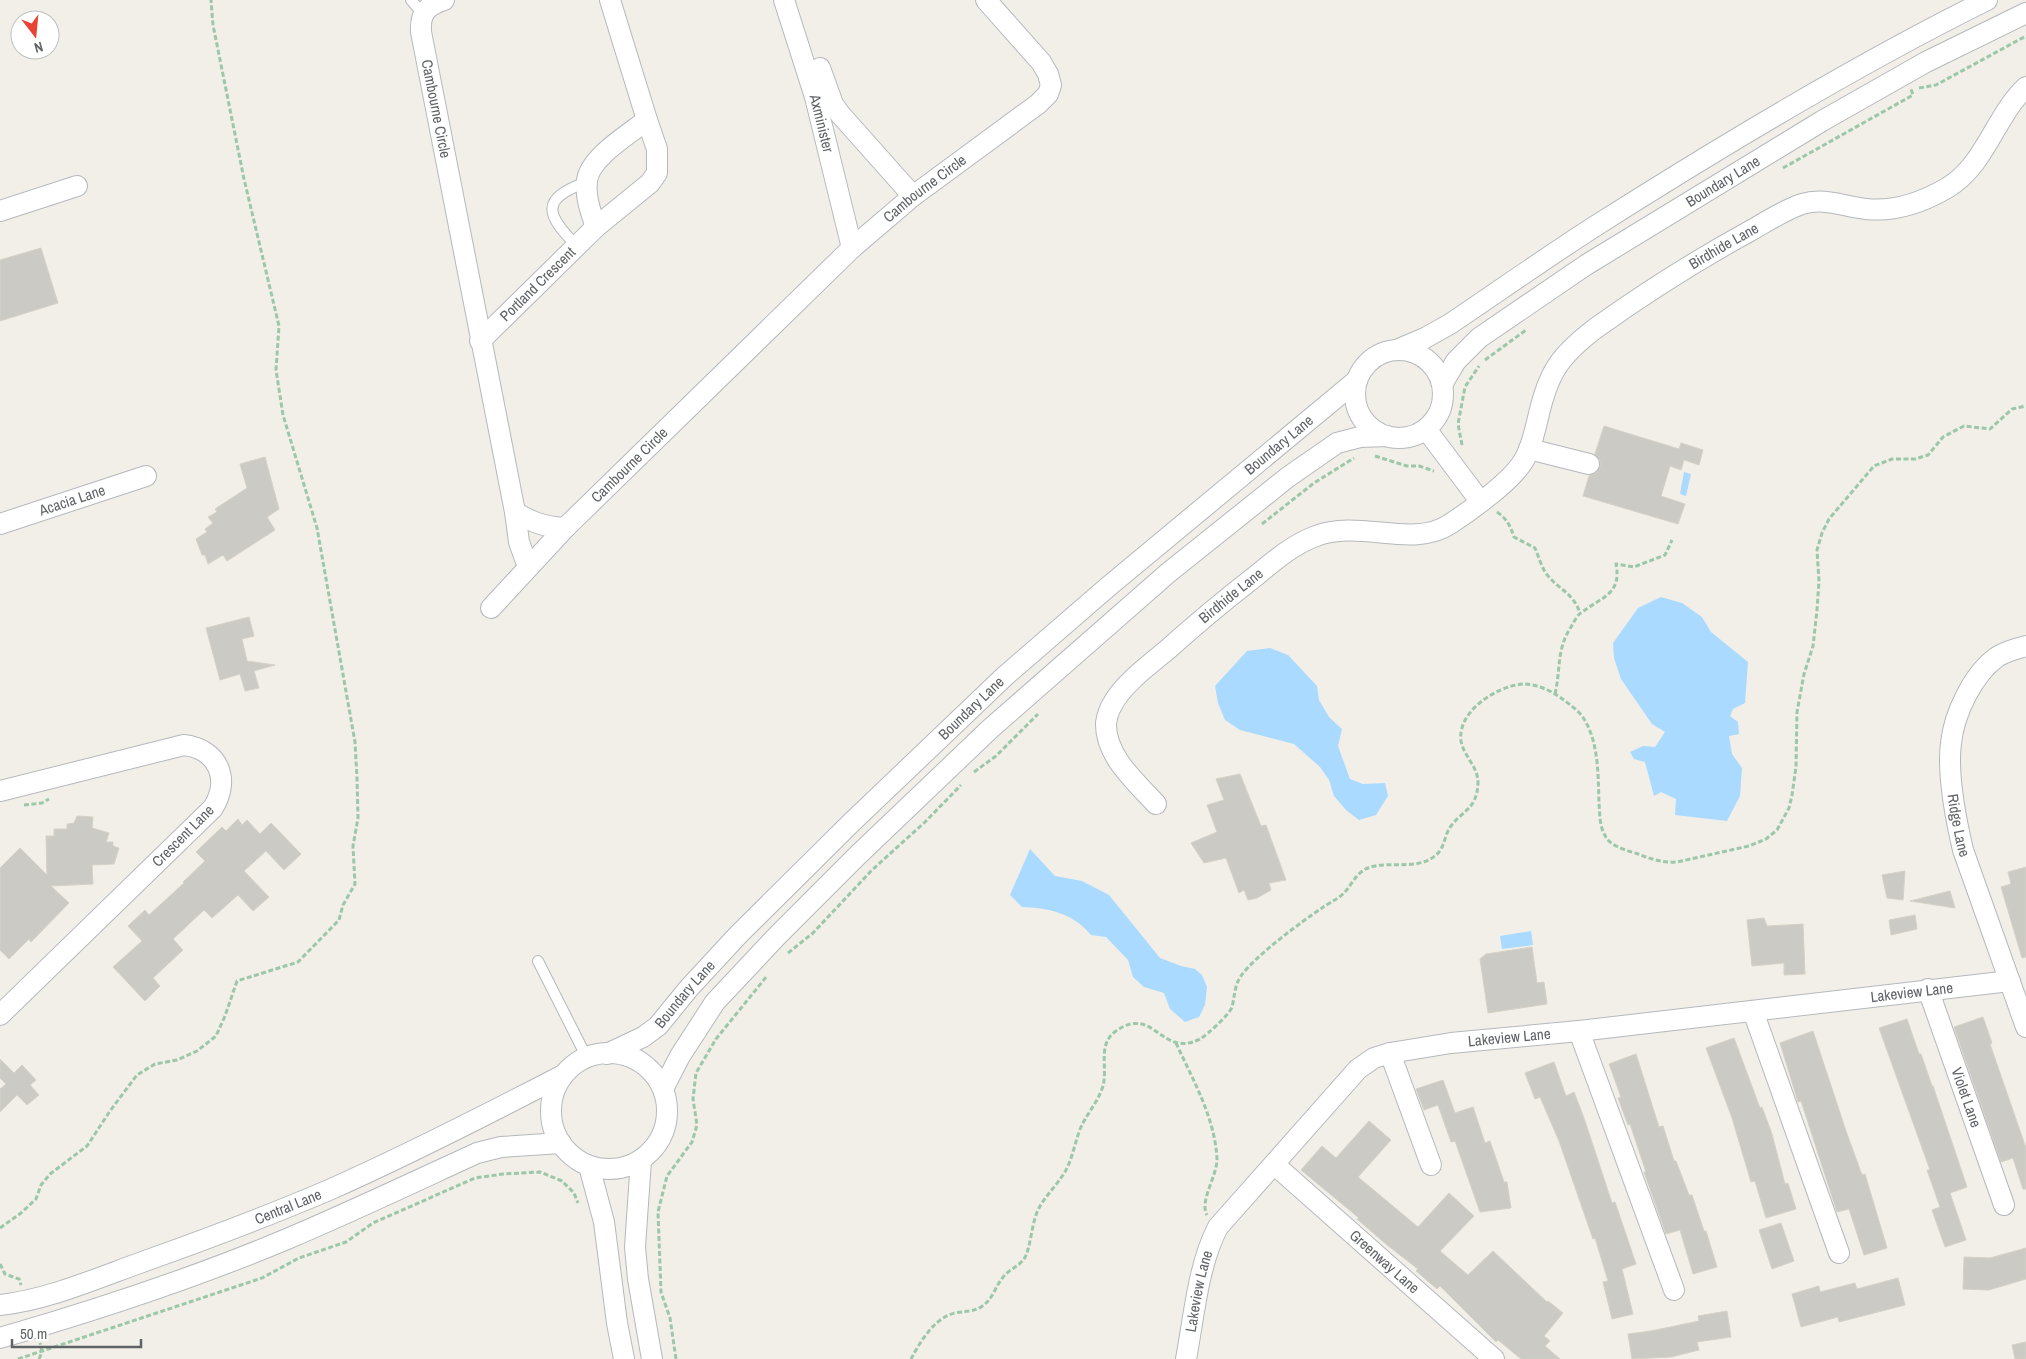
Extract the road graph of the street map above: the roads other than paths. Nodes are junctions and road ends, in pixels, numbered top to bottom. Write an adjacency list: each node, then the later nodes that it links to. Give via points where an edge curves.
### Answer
1 (444, 0): 7 (street, Cambourne Circle, via 429,7)
2 (610, 0): 10 (street, Portland Crescent)
3 (784, 0): 17 (street, Axminister, via 816,97)
4 (799, 0): 13 (street, Axminister, via 834,104 849,126)
5 (986, 0): 13 (street, Cambourne Circle, via 1042,62 1051,85 1048,94 1026,114)
6 (1987, 0): 19 (street, Boundary Lane, via 1879,57 1700,161 1596,225 1443,328)
7 (417, 7): 18 (street, Cambourne Circle)
8 (2026, 13): 21 (street, Boundary Lane, via 1926,62 1822,121 1586,265 1479,338 1456,361)
9 (2026, 87): 24 (street, Birdhide Lane, via 2015,98 1971,167 1948,187 1900,207 1864,209 1818,201 1801,204 1727,243 1598,327 1565,354 1555,367 1542,397)
10 (646, 120): 11 (street, via 608,150 588,174); 15 (street, Portland Crescent, via 657,150 657,172 650,183)
11 (586, 182): 15 (street); 16 (lane, via 568,188 556,197 552,208 559,228)
12 (78, 186): 14 (street)
13 (914, 196): 17 (street, Cambourne Circle)
14 (0, 210)
15 (596, 228): 16 (street, Portland Crescent)
16 (577, 246): 18 (street, Portland Crescent)
17 (852, 248): 30 (street, Cambourne Circle)
18 (480, 341): 28 (street, Cambourne Circle)
19 (1399, 349): 20 (street, via 1372,358); 21 (street, via 1413,351 1426,358 1437,369)
20 (1356, 381): 23 (street, via 1354,395 1364,421); 44 (street, Boundary Lane, via 1005,676 739,934 658,1026 644,1037)
21 (1443, 383): 22 (street, via 1444,399 1440,413)
22 (1426, 428): 23 (street, via 1403,438); 27 (street)
23 (1387, 436): 47 (street, Boundary Lane, via 1360,437 1337,443 1288,477 1168,573 990,729 844,868 716,1002)
24 (1529, 449): 25 (street); 27 (street, Birdhide Lane, via 1520,467)
25 (1589, 464)
26 (146, 476): 29 (street, Acacia Lane)
27 (1480, 501): 35 (street, Birdhide Lane, via 1449,524 1431,532 1404,534 1337,530 1297,545 1234,593 1141,672 1111,705 1106,726 1114,755)
28 (515, 512): 30 (street, via 530,522); 31 (street, Cambourne Circle, via 519,542)
29 (0, 524)
30 (564, 528): 31 (street, Cambourne Circle)
31 (528, 567): 32 (street, Cambourne Circle)
32 (491, 608)
33 (2026, 646): 37 (street, Ridge Lane, via 1999,656 1978,675 1964,700 1951,744 1958,830)
34 (0, 790): 40 (street, Crescent Lane, via 184,745 202,748 218,766 221,780 219,799 213,808)
35 (1156, 804)
36 (538, 961): 45 (lane)
37 (2010, 981): 38 (street, Lakeview Lane); 41 (street, Ridge Lane)
38 (1928, 990): 39 (street, Lakeview Lane); 53 (street, Violet Lane)
39 (1753, 1010): 42 (street, Lakeview Lane); 54 (street)
40 (0, 1015)
41 (2026, 1027)
42 (1579, 1031): 43 (street, Lakeview Lane); 55 (street)
43 (1390, 1052): 50 (street, Lakeview Lane, via 1358,1069); 51 (street)
44 (607, 1054): 45 (street); 47 (street, via 636,1060 653,1072)
45 (587, 1058): 46 (street)
46 (563, 1075): 48 (street, via 554,1091 551,1109 553,1127); 56 (street, Central Lane, via 441,1138 228,1232 26,1301)
47 (663, 1088): 49 (street, via 668,1108 665,1128 656,1146)
48 (561, 1143): 52 (street, via 573,1157); 57 (street, Central Lane, via 501,1147 477,1153 287,1239 206,1271)
49 (641, 1160): 52 (street, via 625,1167 606,1169); 59 (street, via 635,1247)
50 (1275, 1164): 60 (street, Lakeview Lane, via 1218,1227 1210,1243); 61 (street, Greenway Lane)
51 (1431, 1165)
52 (589, 1166): 58 (street, via 604,1222)
53 (2004, 1205)
54 (1839, 1253)
55 (1674, 1290)
56 (0, 1305)
57 (0, 1338)
58 (624, 1359)
59 (652, 1359)
60 (1186, 1359)
61 (1494, 1359)

